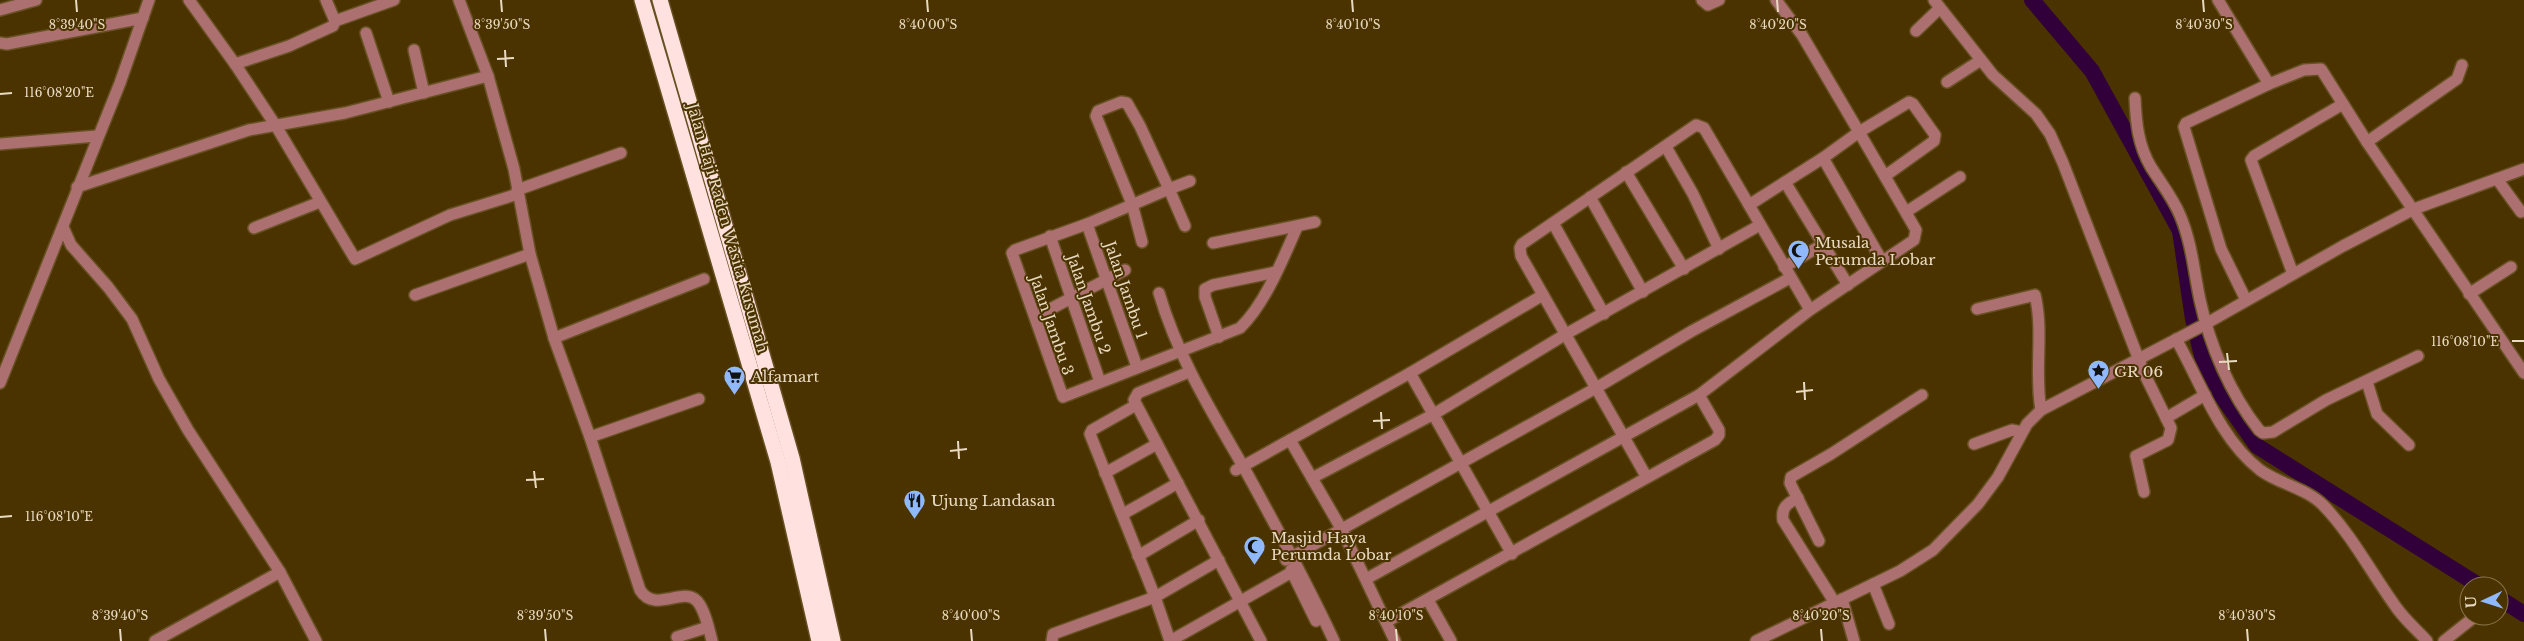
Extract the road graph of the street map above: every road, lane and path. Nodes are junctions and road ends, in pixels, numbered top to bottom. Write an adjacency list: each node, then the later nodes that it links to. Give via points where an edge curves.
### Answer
1 (36, 0): 14 (street)
2 (149, 0): 15 (street)
3 (189, 0): 22 (street)
4 (326, 0): 16 (street)
5 (394, 0): 16 (street)
6 (459, 0): 24 (street)
7 (642, 0): 123 (highway, Jalan Haji Raden Wasita Kusumah)
8 (660, 0): 123 (highway, Jalan Haji Raden Wasita Kusumah)
9 (1702, 0): 10 (street, via 1708,5)
10 (1719, 0)
11 (1776, 0): 32 (street, via 1802,36)
12 (2218, 0): 26 (street)
13 (1936, 8): 17 (street); 21 (street)
14 (0, 10)
15 (143, 18): 19 (street, via 7,44); 33 (street, via 120,84)
16 (335, 21): 22 (street, via 332,26 289,46)
17 (1916, 30)
18 (366, 33): 29 (street)
19 (0, 42)
20 (414, 50): 27 (street)
21 (1978, 63): 25 (street); 99 (street, via 2036,114 2050,134 2084,213)
22 (235, 64): 31 (street)
23 (2462, 65): 34 (street, via 2457,79)
24 (488, 76): 27 (street); 48 (street)
25 (1947, 82)
26 (2269, 84): 30 (street, via 2318,68); 87 (street, via 2186,123 2184,127 2221,249)
27 (424, 93): 29 (street)
28 (2135, 98): 92 (street, via 2136,122 2142,145 2180,215 2194,262)
29 (389, 102): 31 (street)
30 (2343, 104): 34 (street); 76 (street, via 2251,160)
31 (276, 126): 46 (street, via 249,130); 50 (street)
32 (1859, 132): 38 (street); 41 (street); 41 (street, via 1910,102 1934,133 1934,140)
33 (97, 136): 35 (street); 46 (street)
34 (2367, 142): 53 (street)
35 (0, 144)
36 (1666, 147): 40 (street); 52 (street, via 1696,125 1702,127); 68 (street)
37 (621, 153): 48 (street)
38 (1823, 158): 45 (street); 70 (street)
39 (2524, 169): 43 (street)
40 (1626, 172): 49 (street); 73 (street)
41 (1885, 176): 54 (street)
42 (1960, 177): 54 (street)
43 (2497, 179): 53 (street); 55 (street)
44 (1190, 181): 47 (street)
45 (1785, 182): 52 (street); 67 (street)
46 (77, 187): 61 (street)
47 (1169, 189): 51 (street); 51 (street, via 1127,102 1098,111 1096,116); 59 (street)
48 (518, 192): 50 (street, via 450,215 355,258); 69 (street)
49 (1590, 197): 57 (street); 81 (street)
50 (320, 202): 63 (street)
51 (1132, 204): 58 (street); 65 (street)
52 (1749, 204): 60 (street)
53 (2414, 210): 76 (street); 84 (street)
54 (1906, 212): 70 (street, via 1916,230 1915,238)
55 (2521, 212)
56 (1315, 222): 62 (street)
57 (1553, 223): 85 (street, via 1522,244 1519,250); 90 (street)
58 (1087, 224): 64 (street); 79 (street, Jalan Jambu 1)
59 (1184, 226)
60 (1760, 226): 68 (street); 71 (street)
61 (63, 227): 106 (street); 141 (street, via 71,245 132,319 159,379 188,430)
62 (1297, 227): 66 (street); 75 (street)
63 (254, 228)
64 (1050, 236): 86 (street, Jalan Jambu 2); 91 (street, Jalan Jambu 3, via 1012,253)
65 (1142, 242)
66 (1212, 243)
67 (1822, 245): 71 (street); 80 (street)
68 (1719, 249): 73 (street)
69 (530, 254): 83 (street); 95 (street)
70 (1882, 261): 80 (street)
71 (1784, 267): 77 (street)
72 (2511, 267): 84 (street)
73 (1684, 269): 81 (street)
74 (1125, 270): 79 (street)
75 (1276, 272): 94 (street, via 1243,325); 94 (street, via 1206,289 1204,294)
76 (2293, 274): 87 (street)
77 (1790, 278): 89 (street); 107 (street, via 1692,330)
78 (704, 279): 95 (street)
79 (1106, 280): 86 (street); 100 (street, Jalan Jambu 1)
80 (1848, 285): 89 (street)
81 (1643, 292): 90 (street)
82 (1159, 293): 97 (street)
83 (416, 294)
84 (2470, 294): 102 (street)
85 (1543, 295): 93 (street); 101 (street)
86 (1070, 298): 91 (street); 104 (street, Jalan Jambu 2)
87 (2246, 300): 92 (street)
88 (1977, 309): 113 (street, via 2035,295)
89 (1810, 310): 108 (street)
90 (1604, 314): 93 (street)
91 (1034, 317): 104 (street, Jalan Jambu 3, via 1064,397)
92 (2203, 326): 96 (street); 105 (street, via 2240,403 2263,433 2273,432 2326,400)
93 (1566, 334): 107 (street); 114 (street)
94 (1219, 337): 97 (street)
95 (554, 338): 117 (street)
96 (2178, 338): 99 (street); 110 (street)
97 (1177, 353): 100 (street); 103 (street)
98 (2418, 356): 105 (street)
99 (2134, 361): 113 (street); 115 (street)
100 (1137, 367): 104 (street)
101 (1410, 373): 114 (street); 119 (street)
102 (2524, 373)
103 (1186, 374): 112 (street, via 1138,393 1134,398); 125 (street)
104 (1100, 382)
105 (2367, 382): 122 (street, via 2377,414)
106 (0, 383)
107 (1596, 388): 118 (street); 124 (street)
108 (1699, 395): 118 (street); 127 (street, via 1719,430 1718,437)
109 (1922, 395): 131 (street, via 1790,477)
110 (2205, 395): 115 (street); 167 (street, via 2222,424 2252,462 2268,475 2308,494 2323,506 2345,532 2400,612)
111 (699, 399): 117 (street)
112 (1136, 405): 120 (street); 126 (street, via 1090,432)
113 (2041, 410): 116 (street)
114 (1434, 414): 124 (street); 128 (street)
115 (2166, 418): 130 (street, via 2171,428 2168,440 2136,456)
116 (2022, 432): 121 (street, via 2012,430); 144 (street, via 1998,477 1948,537 1915,562)
117 (590, 437): 152 (street, via 640,590 652,600 693,598)
118 (1624, 438): 127 (street); 132 (street)
119 (1290, 440): 125 (street); 128 (street)
120 (1157, 444): 126 (street); 129 (street)
121 (1974, 444)
122 (2409, 445)
123 (785, 460): 158 (highway, Jalan Haji Raden Wasita Kusumah); 159 (highway, Jalan Haji Raden Wasita Kusumah)
124 (1461, 462): 132 (street); 135 (street)
125 (1239, 468): 139 (street)
126 (1105, 473): 133 (street)
127 (1646, 476): 137 (street)
128 (1312, 478): 135 (street)
129 (1178, 483): 133 (street); 134 (street)
130 (2144, 492)
131 (1798, 498): 136 (street); 148 (street, via 1783,509 1783,520)
132 (1487, 510): 137 (street); 143 (street)
133 (1123, 514): 138 (street)
134 (1198, 520): 138 (street); 140 (street)
135 (1342, 530): 139 (street); 143 (street)
136 (1819, 541)
137 (1512, 554): 147 (street)
138 (1138, 556): 145 (street)
139 (1290, 558): 142 (street); 162 (street)
140 (1219, 560): 145 (street); 146 (street)
141 (280, 572): 155 (street); 156 (street)
142 (1292, 572): 146 (street); 161 (street)
143 (1366, 579): 149 (street)
144 (1873, 584): 148 (street); 150 (street)
145 (1155, 597): 146 (street, via 1170,641); 154 (street, via 1052,634)
146 (1241, 600): 160 (street)
147 (1428, 600): 149 (street); 164 (street)
148 (1839, 601): 165 (street); 166 (street)
149 (1386, 622): 163 (street)
150 (1888, 624)
151 (2463, 626): 168 (street)
152 (708, 627): 153 (street); 157 (street)
153 (677, 637)
154 (1052, 639)
155 (154, 641)
156 (316, 641)
157 (712, 641)
158 (819, 641)
159 (833, 641)
160 (1259, 641)
161 (1325, 641)
162 (1334, 641)
163 (1394, 641)
164 (1451, 641)
165 (1756, 641)
166 (1854, 641)
167 (2427, 641)
168 (2444, 641)

